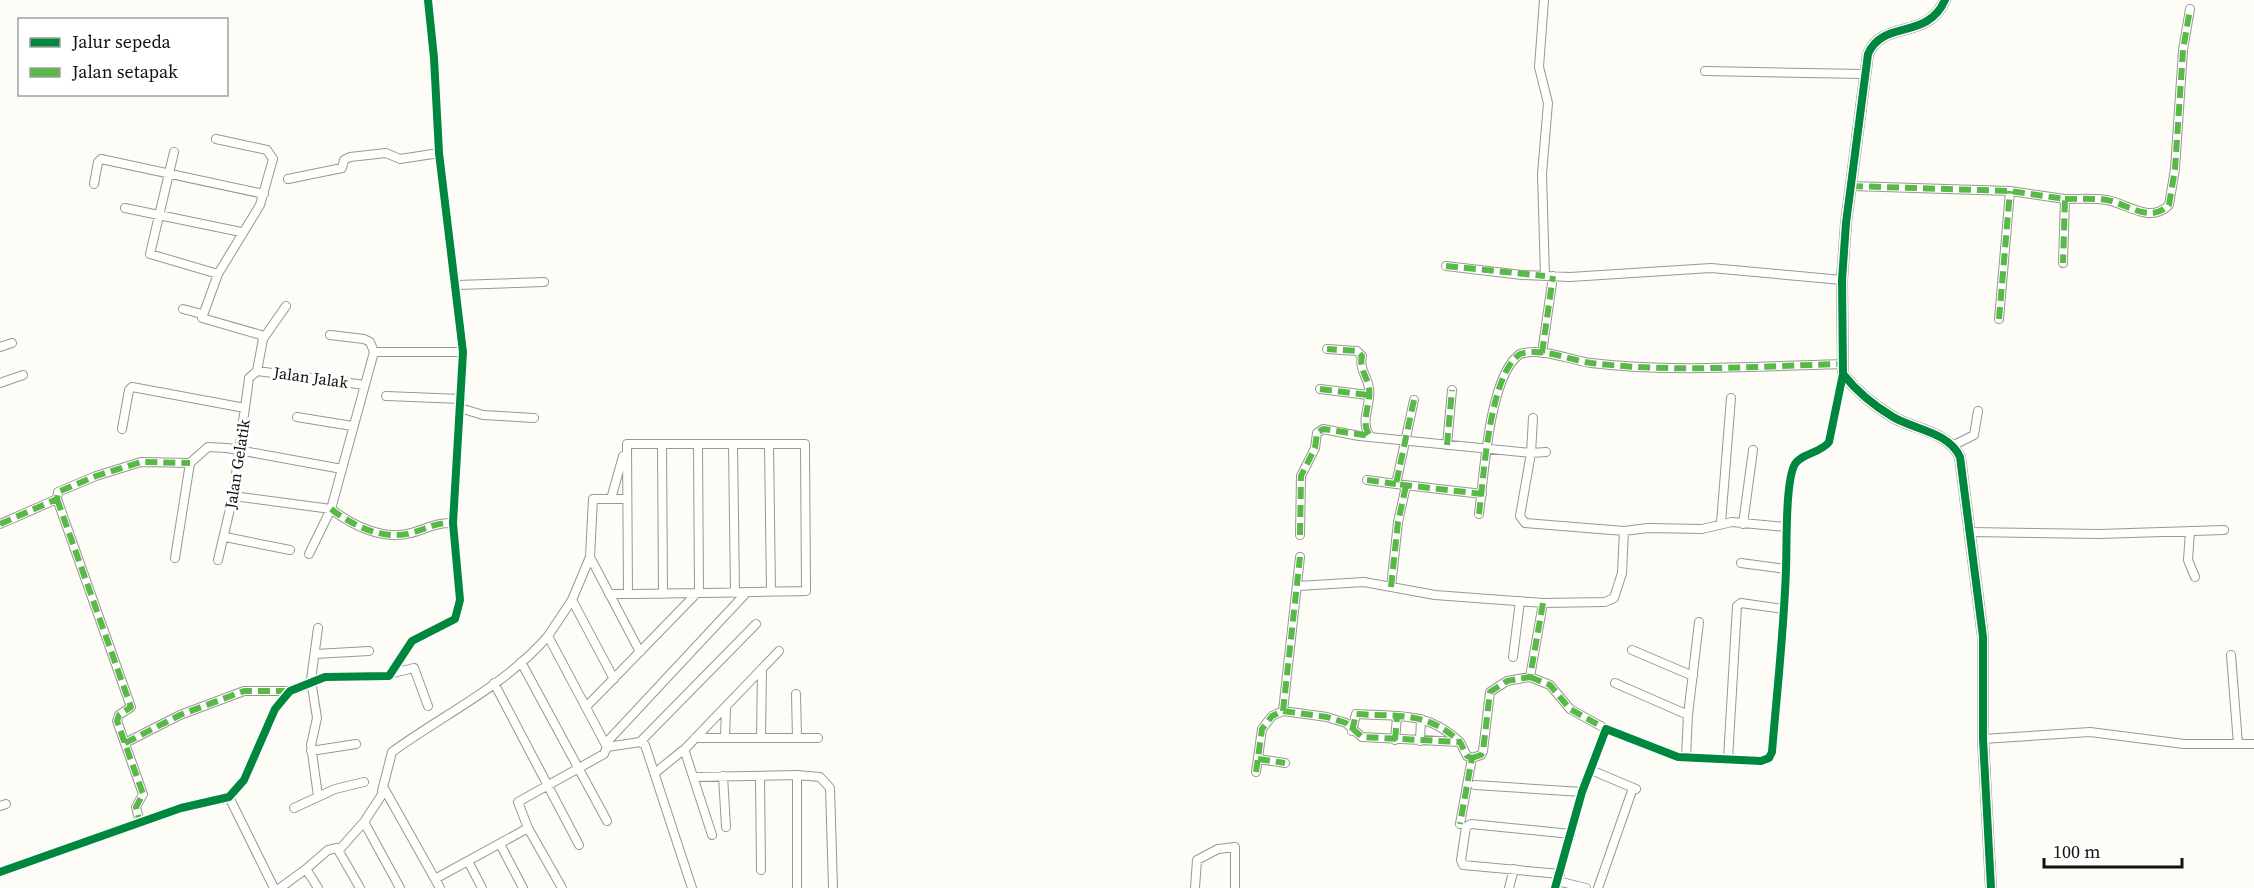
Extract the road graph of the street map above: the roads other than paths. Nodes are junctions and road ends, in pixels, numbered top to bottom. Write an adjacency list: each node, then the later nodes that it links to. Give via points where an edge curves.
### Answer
1 (428, 0): 9 (street)
2 (1544, 0): 23 (street, via 1539,67 1548,103 1542,174)
3 (1945, 0): 6 (street, via 1927,23 1876,40)
4 (2190, 9): 16 (street, via 2169,205 2144,213 2104,200)
5 (1705, 71): 6 (street)
6 (1864, 74): 13 (street)
7 (216, 139): 15 (street, via 271,152 273,159)
8 (174, 152): 10 (street)
9 (439, 153): 11 (street, via 400,159 386,153 350,157 344,160 342,168); 26 (street)
10 (170, 173): 12 (street, via 101,159); 15 (street); 18 (street)
11 (288, 178)
12 (93, 184)
13 (1851, 186): 14 (street); 24 (street)
14 (2010, 191): 16 (street); 30 (street)
15 (264, 194): 19 (street)
16 (2064, 199): 20 (street)
17 (125, 208): 18 (street)
18 (160, 216): 19 (street); 22 (street, via 150,255)
19 (241, 232): 22 (street)
20 (2063, 263)
21 (1446, 266): 23 (street)
22 (218, 274): 29 (street)
23 (1549, 276): 24 (street, via 1632,275 1711,268); 38 (street)
24 (1842, 280): 39 (street)
25 (544, 282): 26 (street)
26 (457, 285): 37 (street)
27 (286, 306): 32 (street)
28 (183, 309): 29 (street)
29 (201, 314): 32 (street, via 204,321 257,332)
30 (1999, 319)
31 (330, 336): 36 (street, via 364,339)
32 (263, 339): 40 (street)
33 (12, 343): 34 (street)
34 (0, 347)
35 (1327, 349): 46 (street, via 1357,351 1362,356 1360,367)
36 (374, 352): 37 (street); 43 (street)
37 (463, 352): 50 (street)
38 (1542, 353): 39 (street, via 1606,364); 67 (street, via 1520,354 1506,369 1493,402)
39 (1843, 369): 66 (street, via 1860,394 1881,409); 87 (street, via 1829,442 1822,450 1799,459 1793,470)
40 (257, 371): 43 (street, Jalan Jalak); 51 (street, Jalan Gelatik, via 250,375)
41 (23, 375): 42 (street)
42 (0, 383)
43 (365, 385): 56 (street)
44 (1320, 389): 46 (street)
45 (1452, 390): 65 (street)
46 (1368, 395): 58 (street, via 1365,421)
47 (386, 396): 50 (street)
48 (1731, 398): 84 (street)
49 (1413, 400): 59 (street)
50 (461, 404): 54 (street, via 490,416); 83 (street)
51 (245, 408): 57 (street, via 132,387); 69 (street, Jalan Gelatik)
52 (1978, 411): 66 (street, via 1974,435)
53 (297, 417): 56 (street)
54 (534, 418)
55 (1533, 418): 71 (street)
56 (352, 426): 73 (street)
57 (122, 429)
58 (1370, 436): 59 (street); 92 (street, via 1323,429 1317,433 1315,448 1301,476)
59 (1406, 440): 65 (street); 75 (street)
60 (627, 444): 61 (street); 78 (street); 79 (street)
61 (662, 444): 62 (street); 111 (street)
62 (698, 444): 63 (street); 108 (street)
63 (733, 444): 64 (street); 105 (street)
64 (769, 444): 107 (street); 107 (street, via 805,444 806,591)
65 (1447, 445): 67 (street)
66 (1954, 445): 91 (street, via 1961,465)
67 (1488, 449): 71 (street); 76 (street)
68 (1753, 450): 86 (street)
69 (238, 451): 72 (street, via 211,446); 73 (street); 77 (street, Jalan Gelatik)
70 (1546, 452): 71 (street)
71 (1531, 453): 89 (street, via 1520,513 1522,522)
72 (190, 463): 80 (street, via 133,464 67,488 57,493); 98 (street)
73 (342, 469): 81 (street)
74 (1366, 480): 75 (street)
75 (1401, 485): 76 (street); 104 (street)
76 (1482, 494): 82 (street)
77 (233, 496): 81 (street); 93 (street, Jalan Gelatik)
78 (612, 499): 79 (street); 96 (street, via 593,499)
79 (627, 499): 110 (street)
80 (57, 500): 85 (street); 157 (street, via 130,707 117,719)
81 (331, 509): 83 (street, via 355,525 387,534 410,534); 95 (street)
82 (1479, 514)
83 (453, 523): 129 (street, via 458,615 412,641)
84 (1721, 523): 86 (street); 89 (street, via 1702,529)
85 (0, 524)
86 (1743, 524): 87 (street)
87 (1786, 527): 101 (street)
88 (2224, 530): 90 (street)
89 (1624, 531): 114 (street, via 1622,573 1614,598 1605,602)
90 (2190, 531): 91 (street); 102 (street, via 2188,560)
91 (1969, 532): 152 (street, via 1983,637)
92 (1300, 535)
93 (225, 537): 94 (street); 99 (street, Jalan Gelatik)
94 (290, 550)
95 (309, 554)
96 (590, 557): 109 (street); 112 (street)
97 (1300, 557): 103 (street)
98 (175, 558)
99 (218, 560)
100 (1741, 563): 101 (street)
101 (1786, 568): 115 (street)
102 (2195, 577)
103 (1298, 586): 104 (street, via 1364,582); 141 (street)
104 (1391, 587): 113 (street, via 1435,595)
105 (735, 592): 106 (street); 108 (street)
106 (747, 592): 107 (street); 161 (street)
107 (771, 592)
108 (698, 593): 111 (street); 123 (street)
109 (609, 594): 110 (street); 123 (street)
110 (628, 594): 111 (street)
111 (663, 594)
112 (572, 600): 119 (street); 132 (street)
113 (1520, 601): 114 (street); 126 (street)
114 (1543, 603): 131 (street)
115 (1784, 609): 167 (street, via 1772,752 1761,761); 167 (street, via 1741,603 1737,606)
116 (1699, 621): 130 (street)
117 (756, 624): 155 (street)
118 (318, 628): 124 (street)
119 (548, 636): 127 (street); 139 (street)
120 (1632, 650): 130 (street)
121 (369, 651): 124 (street)
122 (779, 651): 128 (street)
123 (640, 652): 132 (street)
124 (315, 654): 133 (street)
125 (2231, 655): 159 (street)
126 (1513, 657)
127 (522, 662): 134 (street); 169 (street)
128 (762, 669): 140 (street); 149 (street)
129 (393, 673): 133 (street, via 383,677); 138 (street, via 414,668)
130 (1693, 676): 142 (street)
131 (1530, 677): 145 (street, via 1550,685 1570,709); 165 (street, via 1507,681 1490,692 1483,751)
132 (614, 679): 139 (street)
133 (311, 680): 136 (street); 162 (street, via 317,718)
134 (494, 683): 178 (street); 180 (street, via 464,707 392,752)
135 (1615, 683): 142 (street)
136 (290, 691): 157 (street, via 244,691 180,715); 183 (street, via 275,709 244,780)
137 (796, 694): 150 (street)
138 (428, 706)
139 (586, 707): 161 (street)
140 (726, 707): 147 (street); 148 (street)
141 (1283, 711): 146 (street, via 1327,717 1346,723); 166 (street, via 1265,723)
142 (1688, 715): 164 (street)
143 (1397, 717): 144 (street); 146 (street, via 1356,714); 153 (street)
144 (1421, 719): 154 (street); 156 (street, via 1438,725)
145 (1606, 729): 164 (street); 170 (street)
146 (1352, 731): 153 (street, via 1362,737)
147 (695, 738): 148 (street); 163 (street)
148 (725, 738): 149 (street)
149 (761, 738): 150 (street)
150 (797, 738): 151 (street)
151 (818, 738)
152 (1983, 739): 159 (street, via 2090,732 2184,744); 220 (street)
153 (1395, 740): 154 (street)
154 (1420, 741): 156 (street)
155 (640, 742): 161 (street); 172 (street, via 645,745)
156 (1460, 742): 165 (street)
157 (125, 743): 187 (street, via 142,794 136,807)
158 (356, 744): 162 (street)
159 (2238, 744): 160 (street)
160 (2254, 744)
161 (610, 745): 169 (street, via 604,754)
162 (311, 751): 182 (street)
163 (684, 751): 172 (street); 176 (street)
164 (1686, 757): 167 (street)
165 (1472, 758): 188 (street)
166 (1258, 759): 168 (street); 171 (street)
167 (1728, 759)
168 (1285, 763)
169 (579, 767): 178 (street); 185 (street)
170 (1591, 770): 181 (street); 219 (street, via 1635,789 1611,846)
171 (1256, 772)
172 (655, 773): 212 (street)
173 (723, 776): 174 (street); 176 (street); 189 (street)
174 (760, 776): 175 (street); 199 (street)
175 (796, 776): 213 (street); 214 (street, via 820,777 830,788)
176 (693, 777): 192 (street)
177 (364, 782): 182 (street)
178 (547, 784): 190 (street, via 518,802); 194 (street)
179 (1474, 785): 181 (street)
180 (382, 791): 186 (street); 201 (street, via 388,792)
181 (1582, 792): 191 (street)
182 (318, 796): 184 (street)
183 (229, 797): 187 (street); 203 (street)
184 (294, 808)
185 (607, 821)
186 (364, 822): 195 (street); 207 (street)
187 (140, 823): 200 (street)
188 (1460, 824)
189 (726, 827)
190 (528, 828): 193 (street); 211 (street)
191 (1570, 834): 198 (street, via 1467,825 1462,864); 202 (street)
192 (712, 835)
193 (500, 844): 196 (street); 210 (street)
194 (579, 845)
195 (339, 850): 197 (street, via 328,850); 206 (street)
196 (468, 861): 201 (street); 209 (street)
197 (306, 869): 204 (street); 205 (street)
198 (1514, 869): 202 (street); 217 (street)
199 (761, 870)
200 (0, 872)
201 (435, 879): 208 (street)
202 (1557, 881): 218 (street)
203 (274, 888)
204 (280, 888)
205 (318, 888)
206 (360, 888)
207 (400, 888)
208 (440, 888)
209 (482, 888)
210 (524, 888)
211 (562, 888)
212 (692, 888)
213 (797, 888)
214 (833, 888)
215 (1195, 888): 216 (street, via 1197,860 1218,849 1235,847)
216 (1235, 888)
217 (1509, 888)
218 (1586, 888)
219 (1599, 888)
220 (1991, 888)

